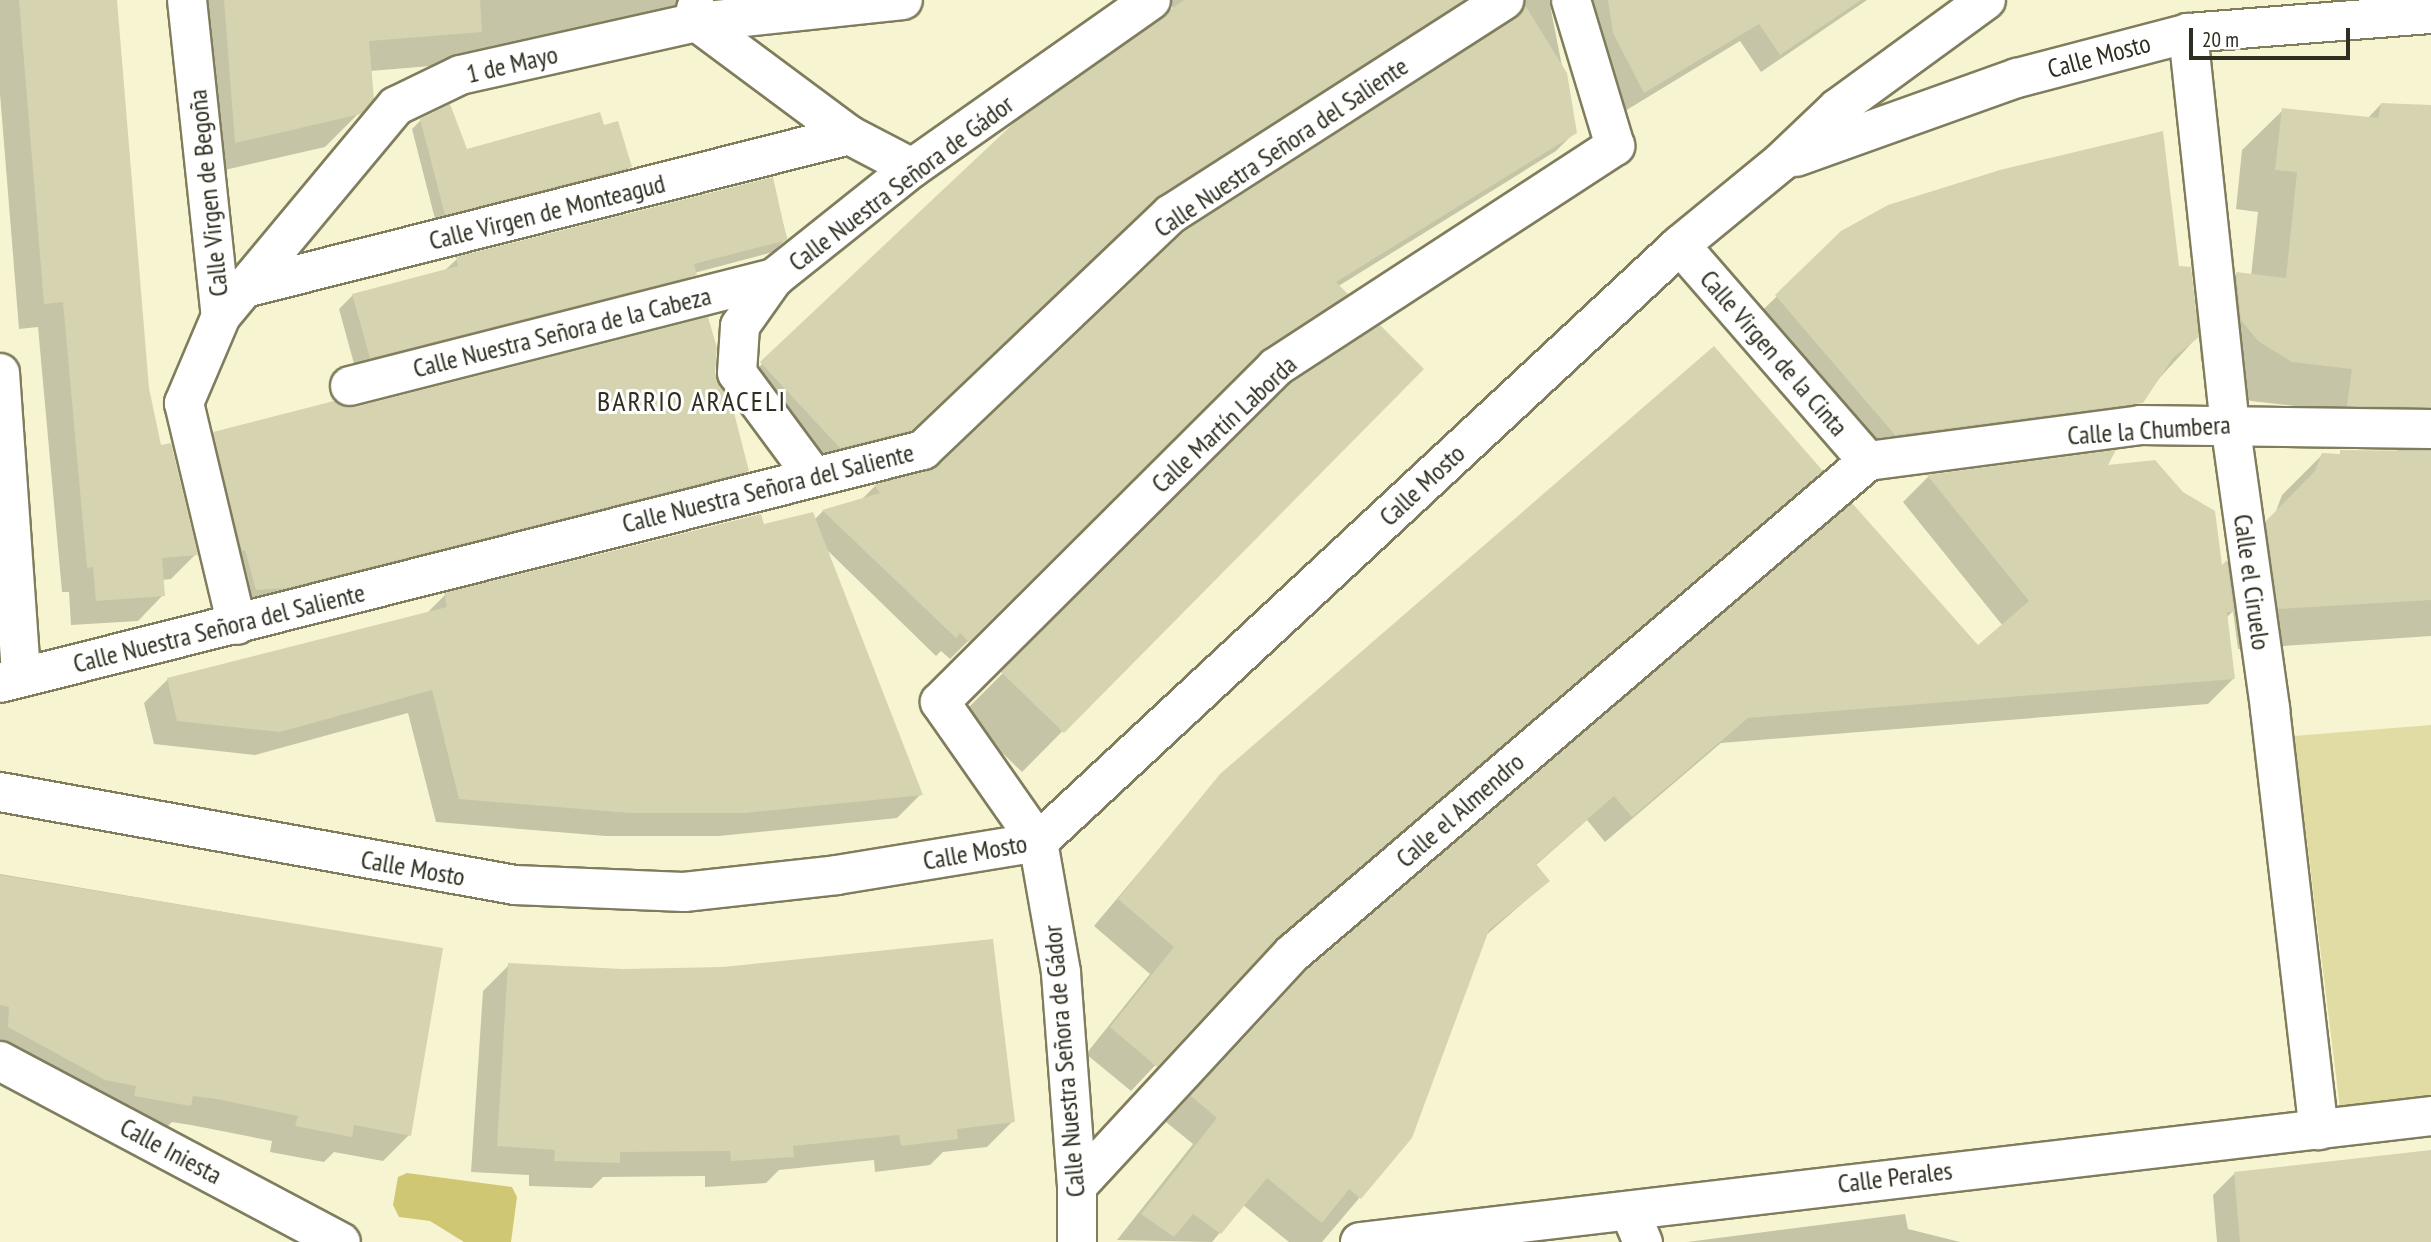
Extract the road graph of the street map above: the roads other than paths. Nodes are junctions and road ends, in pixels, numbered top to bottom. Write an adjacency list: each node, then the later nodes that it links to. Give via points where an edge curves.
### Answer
1 (187, 0): 15 (street, Calle Virgen de Begoña)
2 (902, 0): 7 (street, 1 de Mayo)
3 (1151, 0): 12 (street, Calle Nuestra Señora de Gádor)
4 (1504, 0): 21 (street, Calle Nuestra Señora del Saliente, via 1171,215 923,450)
5 (1571, 0): 24 (street, Calle Martín Laborda, via 1615,146 1276,367)
6 (1986, 0): 11 (street, Calle Mosto, via 1838,108)
7 (696, 11): 10 (street); 15 (street, 1 de Mayo, via 460,75 396,106)
8 (2431, 13): 9 (street, Calle Mosto)
9 (2188, 33): 11 (street, Calle Mosto, via 2017,78); 18 (street, Calle el Ciruelo)
10 (849, 135): 12 (street); 15 (street, Calle Virgen de Monteagud)
11 (1781, 162): 13 (street, Calle Mosto)
12 (912, 168): 14 (street, Calle Nuestra Señora de Gádor)
13 (1680, 245): 20 (street, Calle Virgen de la Cinta); 26 (street, Calle Mosto)
14 (774, 278): 17 (street, Calle Nuestra Señora de la Cabeza); 21 (street, Calle Nuestra Señora de Gádor, via 740,326 737,373)
15 (233, 302): 22 (street, Calle Virgen de Begoña, via 184,403)
16 (0, 373): 23 (street)
17 (350, 386)
18 (2230, 423): 19 (street, Calle la Chumbera); 20 (street, Calle la Chumbera, via 2140,425); 29 (street, Calle el Ciruelo, via 2270,709)
19 (2431, 429)
20 (1868, 461): 30 (street, Calle el Almendro, via 1293,953)
21 (814, 477): 22 (street, Calle Nuestra Señora del Saliente)
22 (237, 625): 23 (street, Calle Nuestra Señora del Saliente)
23 (10, 680)
24 (940, 702): 26 (street, Calle Nuestra Señora de Gádor)
25 (0, 792): 26 (street, Calle Mosto, via 515,885 684,892 837,875)
26 (1038, 842): 30 (street, Calle Nuestra Señora de Gádor, via 1061,971)
27 (0, 1061): 33 (street, Calle Iniesta)
28 (2431, 1116): 29 (street, Calle Perales)
29 (2319, 1130): 31 (street, Calle Perales, via 1914,1174)
30 (1077, 1186): 34 (street, Calle Nuestra Señora de Gádor)
31 (1636, 1227): 32 (street, Calle Perales)
32 (1441, 1237): 35 (street, Calle Perales)
33 (341, 1242)
34 (1077, 1242)
35 (1360, 1242)

